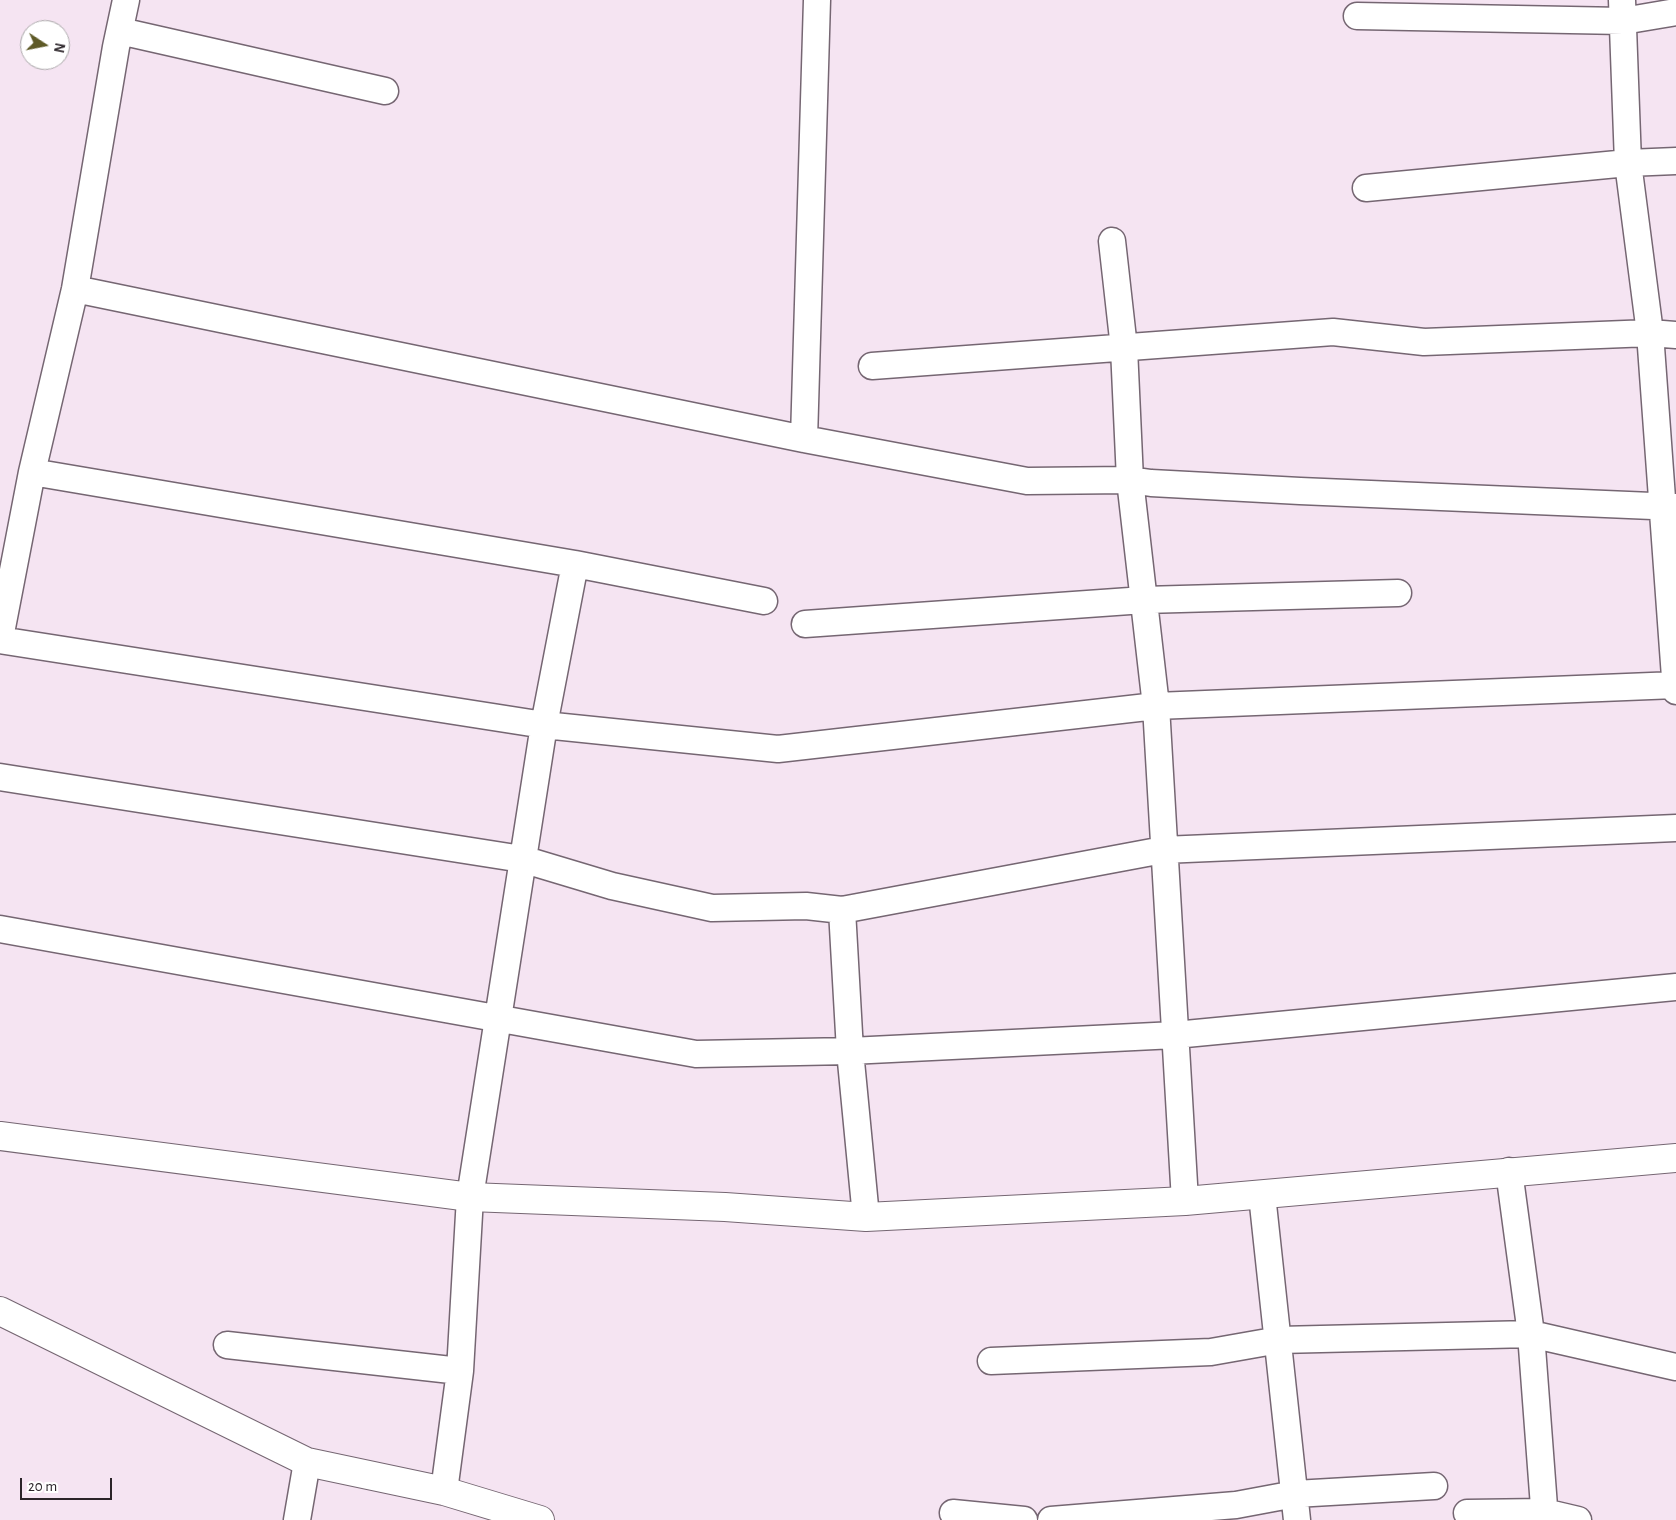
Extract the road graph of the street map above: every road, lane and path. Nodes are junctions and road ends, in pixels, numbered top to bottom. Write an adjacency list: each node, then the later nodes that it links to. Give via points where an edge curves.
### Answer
1 (126, 0): 6 (street)
2 (817, 0): 17 (street)
3 (1623, 10): 4 (street); 5 (street); 9 (street)
4 (1676, 12)
5 (1357, 16)
6 (120, 31): 7 (street); 12 (street)
7 (384, 91)
8 (1676, 161): 9 (street)
9 (1628, 163): 10 (street); 13 (street)
10 (1366, 188)
11 (1112, 241): 15 (street)
12 (75, 289): 17 (street); 18 (street)
13 (1650, 333): 14 (street); 15 (street, via 1424,342 1333,332); 20 (street)
14 (1676, 335)
15 (1124, 348): 16 (street); 19 (street)
16 (872, 366)
17 (804, 439): 19 (street, via 1028,482)
18 (32, 472): 21 (street); 26 (street)
19 (1130, 480): 20 (street); 23 (street)
20 (1670, 507): 27 (street)
21 (574, 564): 24 (street); 30 (street)
22 (1398, 593): 23 (street)
23 (1144, 600): 25 (street); 29 (street)
24 (764, 601)
25 (805, 624)
26 (0, 639): 30 (street)
27 (1676, 686): 28 (street); 29 (street)
28 (1676, 691)
29 (1156, 706): 30 (street, via 778,749); 33 (street)
30 (544, 725): 34 (street)
31 (0, 776): 34 (street)
32 (1676, 828): 33 (street)
33 (1163, 850): 35 (street); 39 (street)
34 (522, 859): 35 (street, via 612,886 712,908 806,906); 38 (street)
35 (842, 910): 40 (street)
36 (0, 930): 38 (street)
37 (1676, 987): 39 (street)
38 (496, 1018): 40 (street, via 696,1054); 45 (street)
39 (1175, 1035): 40 (street); 46 (street)
40 (850, 1052): 47 (street)
41 (0, 1136): 45 (street)
42 (1676, 1158): 43 (street)
43 (1509, 1171): 44 (street); 49 (street)
44 (1262, 1195): 46 (street); 50 (street)
45 (470, 1197): 47 (street, via 726,1207); 54 (street)
46 (1185, 1201): 47 (street)
47 (866, 1217)
48 (0, 1311): 55 (street)
49 (1531, 1334): 50 (street); 53 (street); 61 (street)
50 (1279, 1340): 52 (street, via 1211,1352); 58 (street)
51 (227, 1345): 54 (street)
52 (991, 1361)
53 (1676, 1367)
54 (460, 1371): 57 (street)
55 (307, 1462): 57 (street); 62 (street)
56 (1434, 1486): 58 (street)
57 (444, 1491): 63 (street)
58 (1295, 1494): 65 (street, via 1236,1505); 66 (street)
59 (953, 1513): 64 (street)
60 (1467, 1513): 61 (street)
61 (1545, 1516): 67 (street)
62 (297, 1520)
63 (540, 1520)
64 (1024, 1520)
65 (1051, 1520)
66 (1297, 1520)
67 (1578, 1520)

